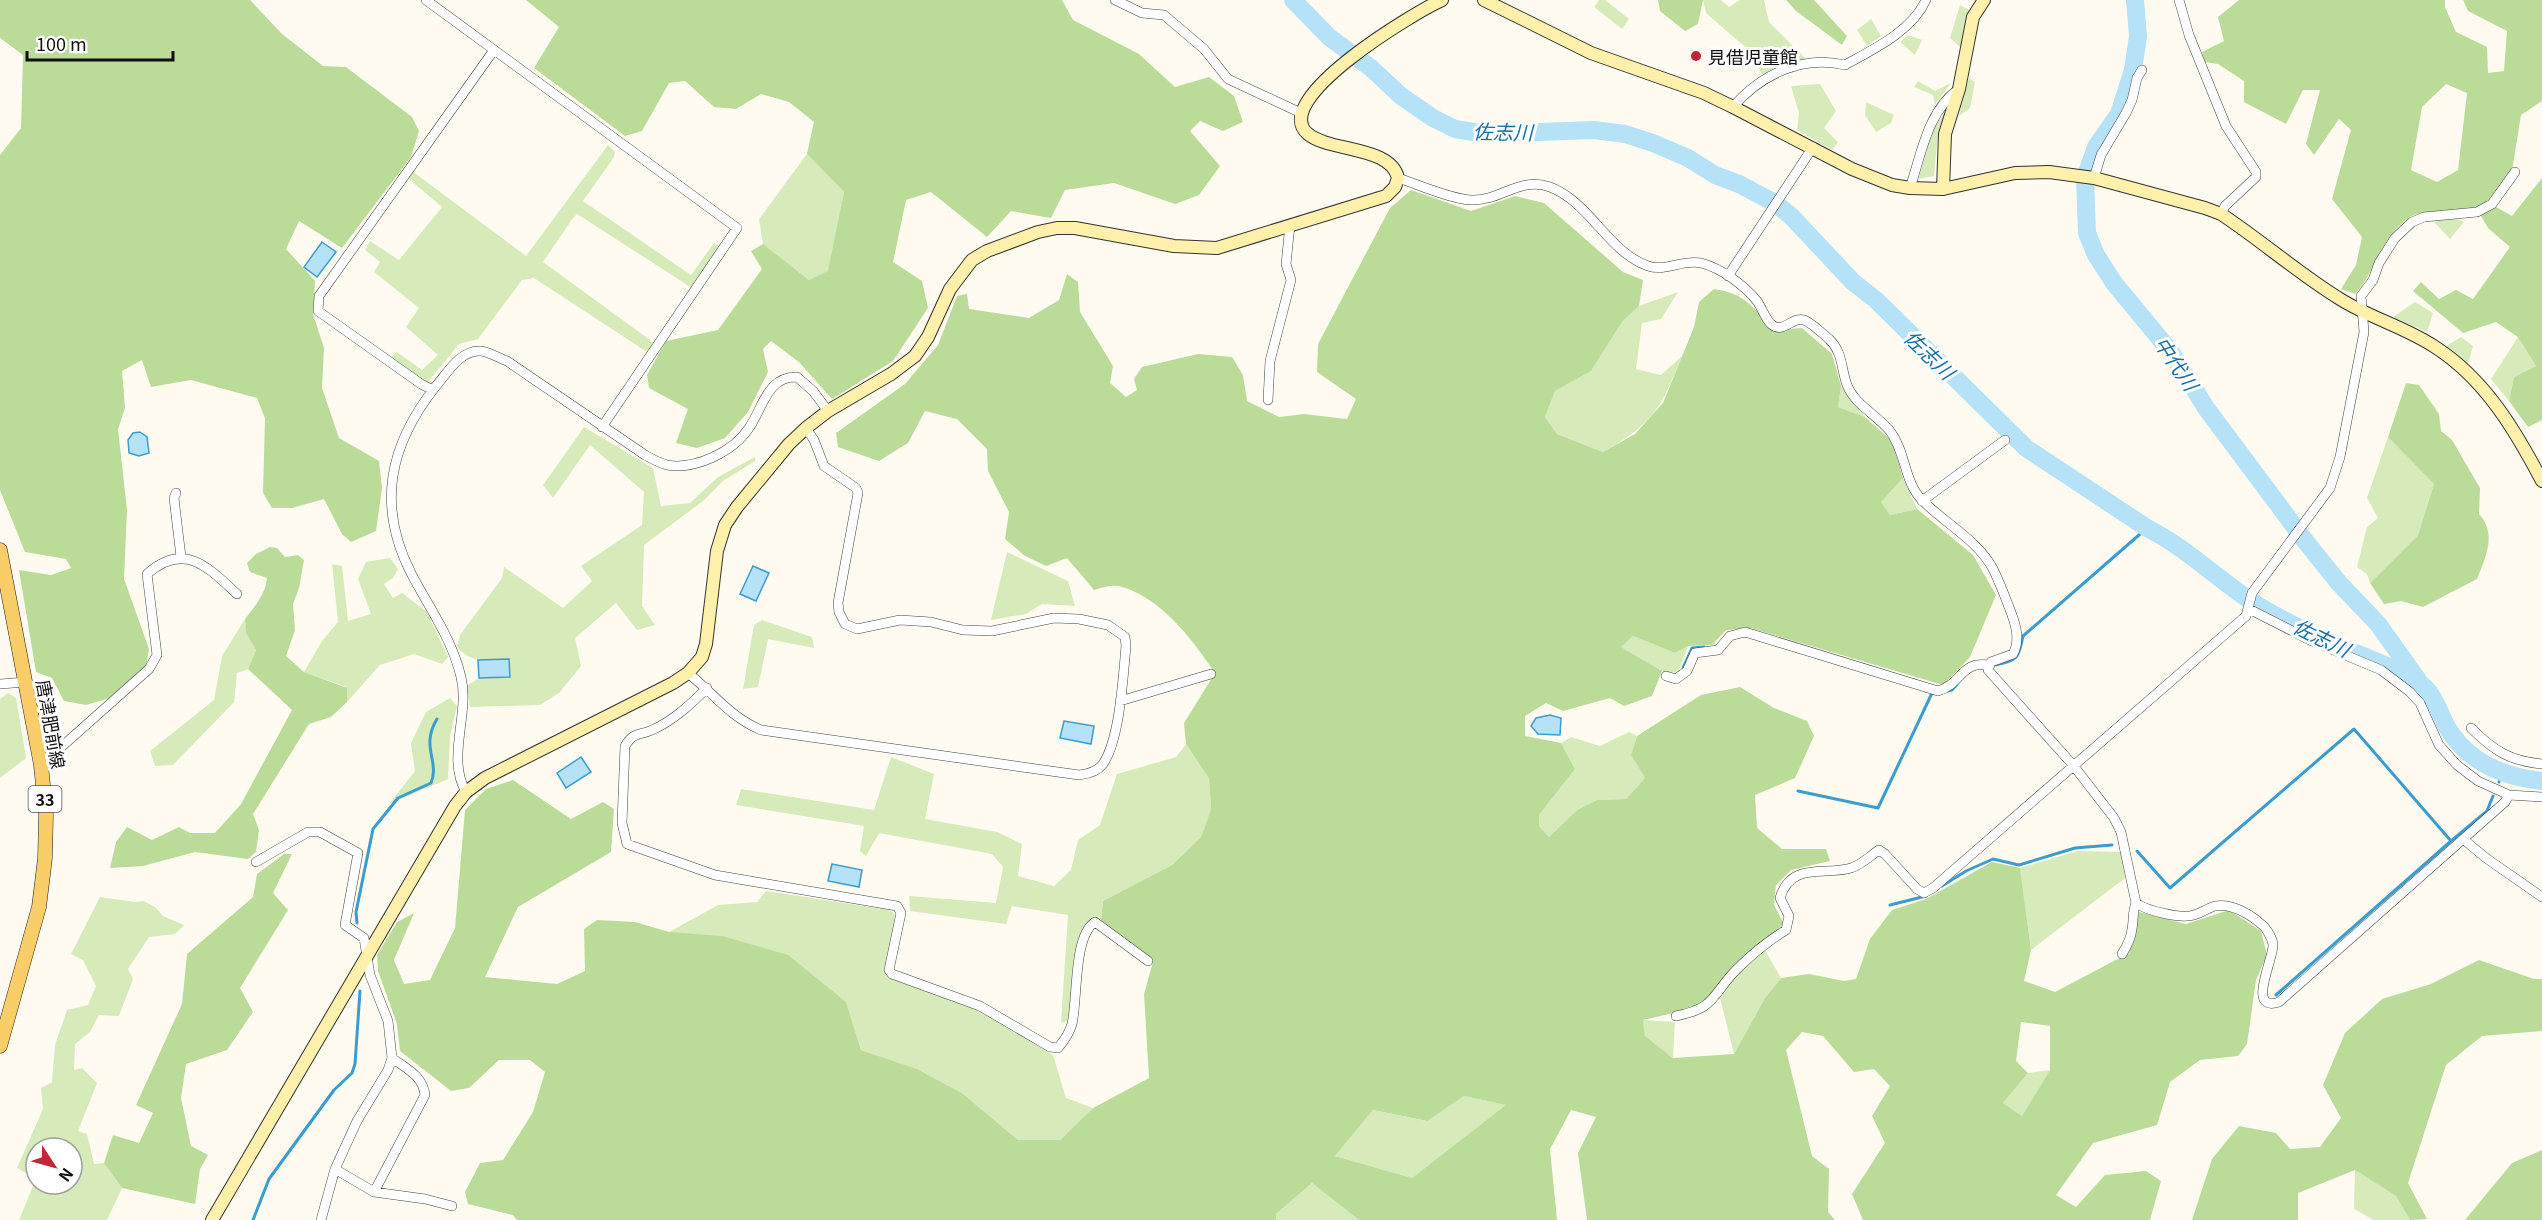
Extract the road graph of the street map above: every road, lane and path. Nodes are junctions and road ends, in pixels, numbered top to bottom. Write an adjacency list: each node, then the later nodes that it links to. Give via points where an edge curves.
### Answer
1 (426, 0): 8 (street)
2 (1115, 0): 12 (street, via 1142,13 1164,15 1204,49 1228,79)
3 (1442, 0): 12 (street, via 1362,48 1318,86)
4 (1484, 0): 11 (street, via 1591,53)
5 (1926, 0): 11 (street, via 1908,26 1845,65 1827,61 1783,69 1744,93)
6 (1984, 0): 10 (street, via 1973,17)
7 (2179, 0): 19 (street, via 2226,126 2256,172 2256,177)
8 (494, 50): 23 (street, via 318,296 318,311); 26 (street, via 737,228)
9 (2142, 70): 16 (street, via 2126,113 2101,154)
10 (1959, 89): 17 (street, via 1950,95 1932,121); 18 (street, via 1945,134)
11 (1733, 107): 13 (street)
12 (1301, 113): 15 (street, via 1301,124 1307,133 1320,141 1380,158 1391,164)
13 (1813, 147): 17 (street, via 1873,178); 21 (street)
14 (2515, 172): 22 (street, via 2492,204 2477,212 2424,217 2412,222 2379,262 2373,280 2361,296)
15 (1398, 178): 20 (street, via 1386,196); 21 (street, via 1469,200 1495,197 1531,183 1549,186 1647,266 1699,263)
16 (2094, 178): 18 (street, via 2049,172 2015,173); 19 (street)
17 (1910, 189): 18 (street)
18 (1943, 189)
19 (2221, 214): 22 (street)
20 (1290, 225): 24 (street, via 1286,264 1291,280 1270,362); 25 (street, via 1234,244 1201,248 1057,228 987,250 961,272 915,356)
21 (1728, 276): 31 (street, via 1777,327 1804,320 1830,340 1839,352 1848,385 1890,431 1903,455 1913,490)
22 (2362, 312): 29 (street, via 2435,346 2466,370 2492,399); 35 (street, via 2364,332 2340,457 2330,488 2252,593)
23 (434, 390): 26 (street, via 454,364 467,354 481,351 507,361); 48 (street, via 408,429 395,461 390,505 396,539 411,574 447,635 462,679 460,781)
24 (1268, 400)
25 (828, 411): 26 (street, via 806,383 797,377 784,378 766,396 749,429 734,444 707,460 687,466 665,465); 27 (street)
26 (602, 427)
27 (806, 429): 37 (street, via 789,444 725,525 717,551 706,644 702,657); 43 (street, via 824,465 856,488 858,494 838,603 845,624 857,629 900,620 992,631 1054,618 1108,625 1125,638)
28 (2005, 440): 31 (street)
29 (2542, 481)
30 (176, 493): 33 (street)
31 (1923, 501): 36 (street, via 1993,567 2017,637 2013,654)
32 (0, 550): 40 (main road, 唐津肥前線 / 33)
33 (181, 557): 34 (street, via 198,562); 46 (street, via 160,562 147,574 157,655 149,669)
34 (237, 594)
35 (2249, 609): 47 (street, via 2246,616); 49 (street, via 2381,670 2420,703 2439,746 2457,765 2478,781)
36 (1989, 666): 39 (street, via 1976,663 1966,668 1950,687 1938,691 1746,632 1730,636 1718,650 1695,653 1687,671 1676,679); 47 (street, via 1990,673)
37 (688, 673): 42 (street); 48 (street, via 485,778)
38 (1211, 674): 43 (street)
39 (1666, 676)
40 (26, 682): 41 (street); 46 (main road, 唐津肥前線 / 33)
41 (0, 684)
42 (707, 688): 43 (street, via 734,716 761,730 1079,775 1091,774 1102,766 1111,749); 57 (street, via 688,707 651,731 639,732 625,746 622,823 627,844 716,875 897,906 901,913 889,970 892,974 980,1006 1050,1047 1058,1048 1072,1024 1088,926 1095,922)
43 (1120, 701)
44 (2471, 728): 45 (street, via 2507,757)
45 (2542, 764)
46 (41, 765): 59 (main road, 唐津肥前線 / 33, via 46,815 44,876 39,907)
47 (2073, 765): 54 (street, via 2118,825); 58 (street, via 1924,892 1879,850 1855,867 1816,870 1790,880 1780,898 1789,916 1786,930 1734,971 1714,999 1696,1012)
48 (466, 792): 56 (street, via 443,824)
49 (2509, 795): 50 (street); 51 (street)
50 (2542, 797)
51 (2463, 838): 53 (street); 54 (street, via 2279,1002 2272,1004 2262,995 2261,987 2273,942 2263,925 2237,908 2216,906 2179,916)
52 (256, 862): 56 (street, via 308,832 320,832 358,853 345,925 364,938)
53 (2542, 897)
54 (2136, 903): 55 (street, via 2132,929)
55 (2122, 954)
56 (367, 955): 61 (street, via 370,975 388,1021); 65 (street)
57 (1148, 961)
58 (1676, 1016)
59 (3, 1022): 60 (main road, 唐津肥前線 / 33)
60 (0, 1046)
61 (392, 1058): 62 (street); 63 (street, via 424,1084 425,1095)
62 (335, 1169): 63 (street); 66 (street)
63 (374, 1192): 64 (street)
64 (452, 1206)
65 (212, 1220)
66 (321, 1220)

